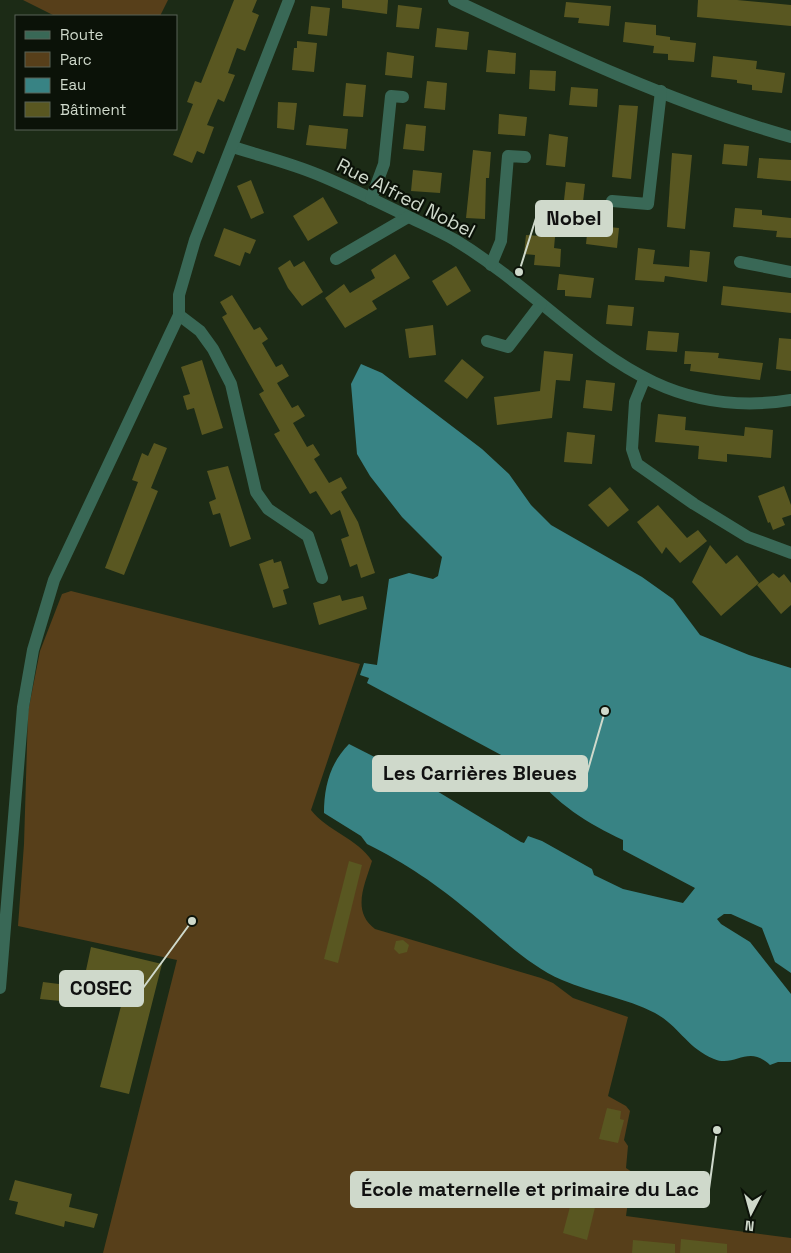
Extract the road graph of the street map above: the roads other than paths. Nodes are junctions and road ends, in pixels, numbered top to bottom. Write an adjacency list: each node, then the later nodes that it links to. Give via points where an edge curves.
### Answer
1 (289, 0): 6 (street)
2 (454, 0): 3 (street, via 544,43)
3 (661, 91): 5 (street, via 724,116); 9 (street, via 648,204)
4 (403, 97): 8 (street, via 391,96 384,164)
5 (791, 137)
6 (232, 147): 8 (street, Rue Alfred Nobel, via 317,174); 16 (street, via 186,265 179,295)
7 (524, 156): 13 (street, via 508,156 501,241)
8 (371, 198): 10 (street, Rue Alfred Nobel)
9 (612, 201)
10 (408, 217): 11 (street); 13 (street, Rue Alfred Nobel, via 454,240)
11 (336, 259)
12 (740, 262): 14 (street)
13 (491, 265): 15 (street, Rue Alfred Nobel)
14 (791, 272)
15 (541, 304): 17 (street, via 508,347); 18 (street, Rue Alfred Nobel, via 598,350)
16 (179, 316): 21 (street, via 200,331 231,384 256,492 268,509 308,536); 22 (street, via 54,580 33,650 23,707)
17 (487, 341)
18 (644, 380): 19 (street, Rue Alfred Nobel, via 684,395 723,402 760,405); 20 (street, via 634,402 632,450 637,464 748,537)
19 (791, 400)
20 (791, 553)
21 (322, 578)
22 (0, 988)

